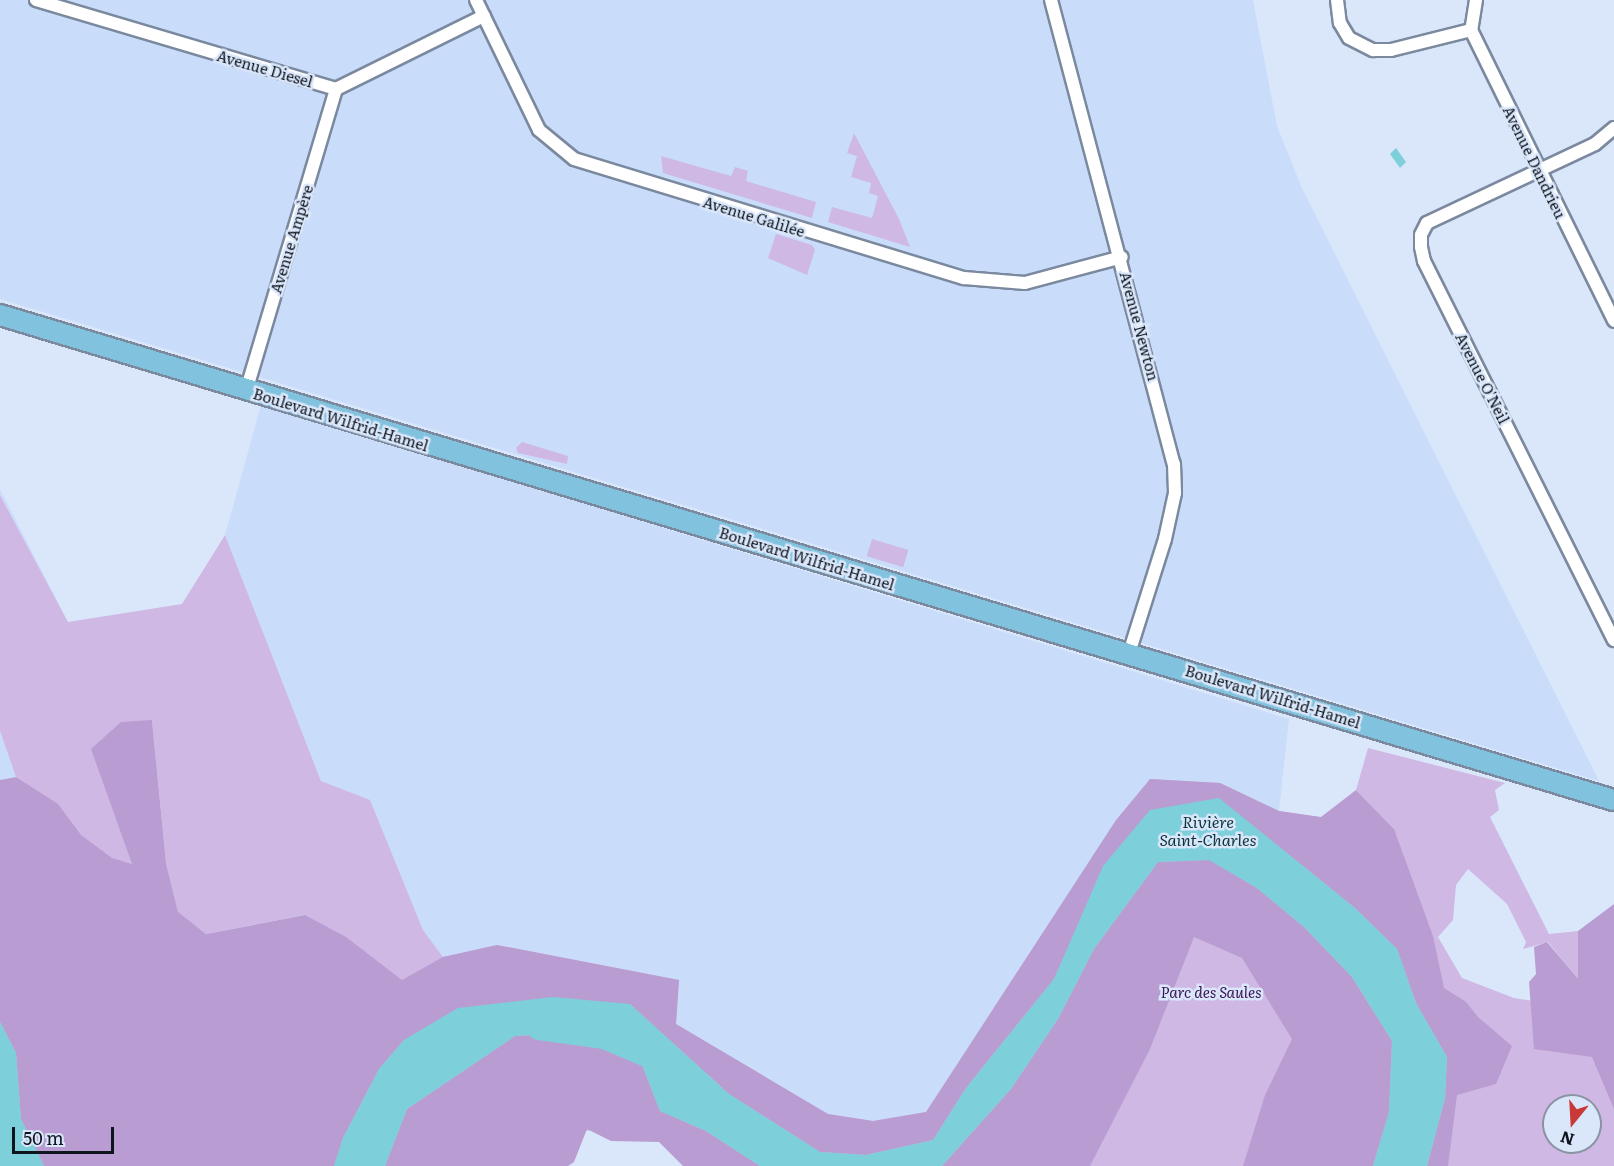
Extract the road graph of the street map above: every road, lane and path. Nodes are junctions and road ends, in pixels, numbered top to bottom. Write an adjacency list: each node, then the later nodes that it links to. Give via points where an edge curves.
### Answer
1 (36, 0): 8 (street, Avenue Diesel)
2 (476, 0): 6 (street, Avenue Galilée)
3 (1051, 0): 11 (street, Avenue Newton)
4 (1337, 0): 7 (street, via 1340,22 1349,38 1373,51)
5 (1476, 0): 7 (street)
6 (484, 16): 8 (street); 11 (street, Avenue Galilée, via 539,130 574,159 964,278 1025,283)
7 (1472, 30): 10 (street, Avenue Dandrieu)
8 (336, 89): 14 (street, Avenue Ampère)
9 (1614, 128): 10 (street, Avenue O'Neil, via 1595,144)
10 (1538, 169): 13 (street, Avenue Dandrieu); 15 (street, Avenue O'Neil, via 1428,223 1421,247)
11 (1122, 257): 16 (street, Avenue Newton, via 1174,464 1174,494 1166,539)
12 (0, 315): 14 (main road, Boulevard Wilfrid-Hamel)
13 (1614, 321)
14 (246, 391): 16 (main road, Boulevard Wilfrid-Hamel)
15 (1614, 640)
16 (1129, 653): 17 (main road, Boulevard Wilfrid-Hamel)
17 (1614, 800)

